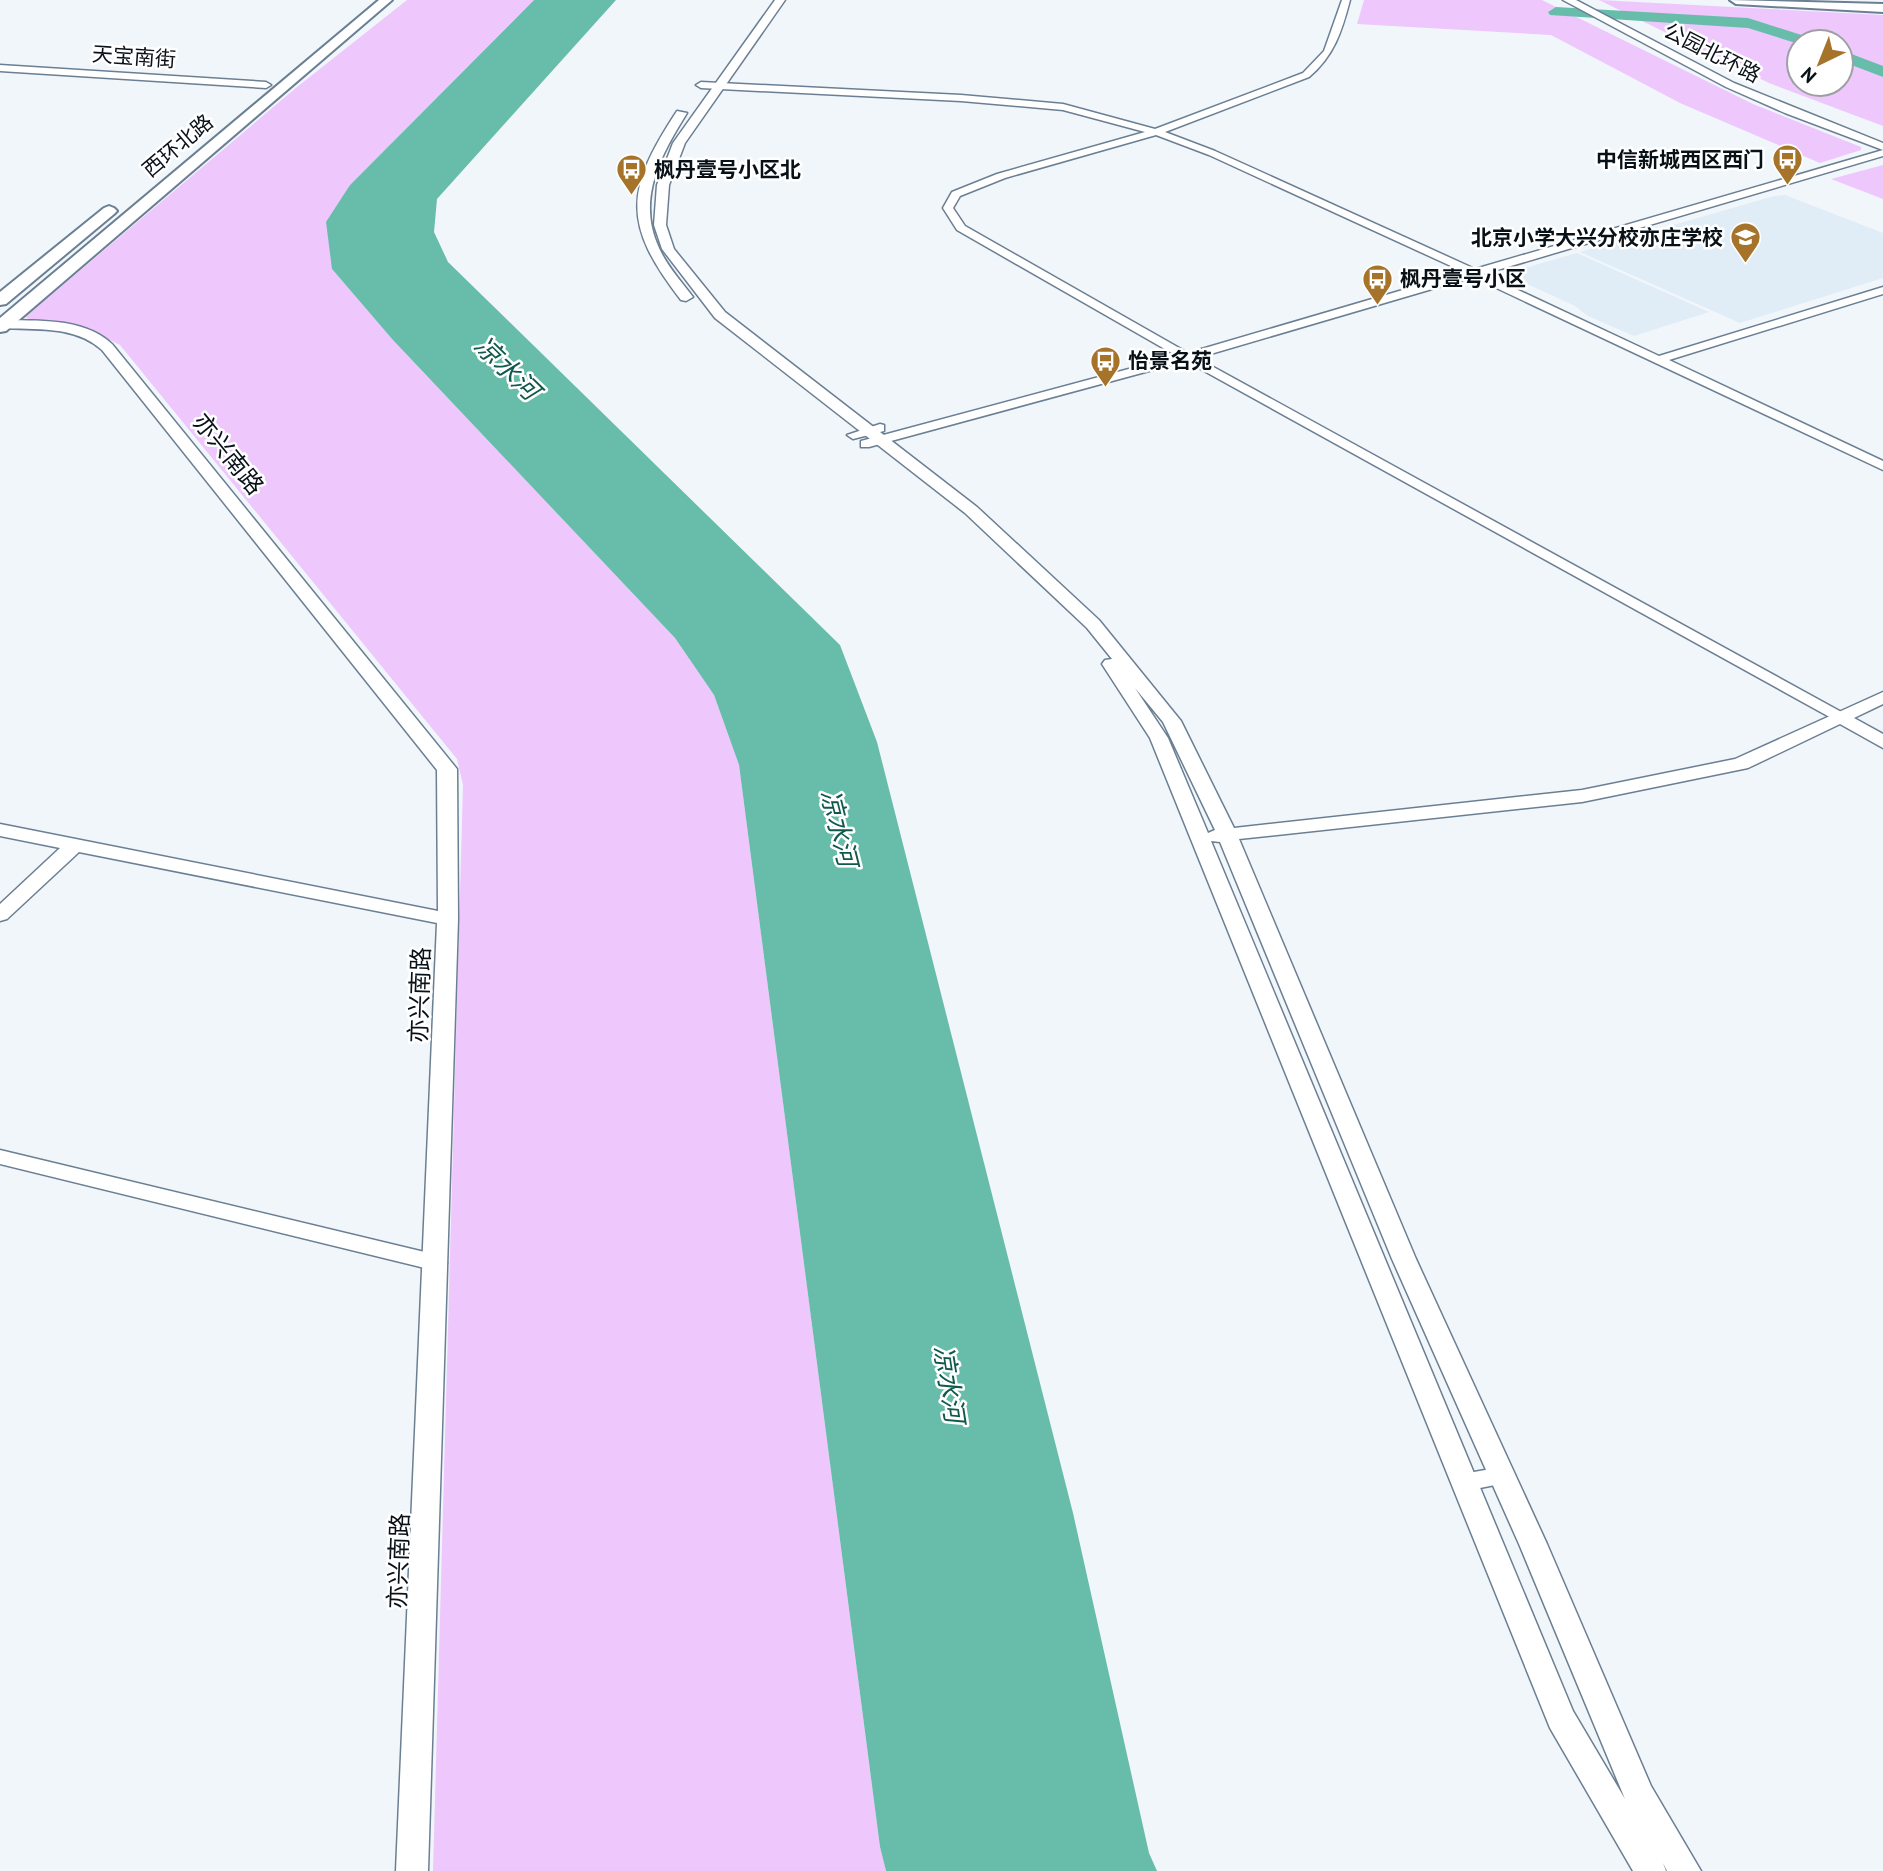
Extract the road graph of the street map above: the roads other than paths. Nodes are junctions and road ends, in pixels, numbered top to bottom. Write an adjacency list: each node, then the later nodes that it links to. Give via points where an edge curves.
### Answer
1 (368, 0): 11 (main road, 西环北路)
2 (386, 0): 23 (main road, 西环北路)
3 (780, 0): 13 (street)
4 (1346, 0): 14 (street, via 1333,47 1307,75)
5 (1736, 0): 8 (main road)
6 (1829, 0): 8 (main road)
7 (1576, 2): 15 (street, 公园北环路, via 1595,6 1803,107); 16 (street, 公园北环路, via 1730,85)
8 (1883, 5)
9 (743, 27): 12 (street)
10 (0, 68): 11 (street, 天宝南街)
11 (266, 85): 18 (main road, 西环北路)
12 (701, 85): 13 (street); 27 (street, via 649,171 642,207 648,243 662,268 705,316)
13 (717, 86): 14 (street, via 1063,107); 27 (street, via 679,143 666,174 660,225 668,249 720,315)
14 (1156, 132): 20 (street, via 1212,153); 24 (street, via 1001,176 956,194 948,208 961,228)
15 (1883, 137)
16 (1883, 147)
17 (1883, 153): 20 (street)
18 (181, 154)
19 (117, 205): 22 (main road)
20 (1469, 271): 24 (street); 25 (street); 26 (street)
21 (1883, 290): 26 (street)
22 (0, 300)
23 (1, 325): 37 (street, 亦兴南路, via 52,327 99,341 447,769)
24 (1174, 348): 25 (street); 27 (street)
25 (1187, 356): 27 (street); 30 (street)
26 (1658, 360): 28 (street)
27 (858, 432): 33 (street, via 971,510 1093,624 1172,721); 34 (street, via 1042,586 1094,638 1159,738)
28 (1883, 466)
29 (1883, 697): 30 (street)
30 (1840, 717): 31 (street); 33 (street, via 1741,764 1582,796)
31 (1883, 741)
32 (0, 830): 35 (street)
33 (1227, 835): 34 (street); 40 (street, via 1404,1259)
34 (1200, 838): 41 (street)
35 (75, 845): 36 (street); 37 (street)
36 (0, 915)
37 (448, 919): 39 (street, 亦兴南路)
38 (0, 1157): 39 (street)
39 (437, 1263): 42 (street, 亦兴南路)
40 (1502, 1476): 41 (street); 44 (street, via 1639,1795)
41 (1465, 1482): 43 (street, via 1562,1717)
42 (412, 1871)
43 (1650, 1871)
44 (1685, 1871)

